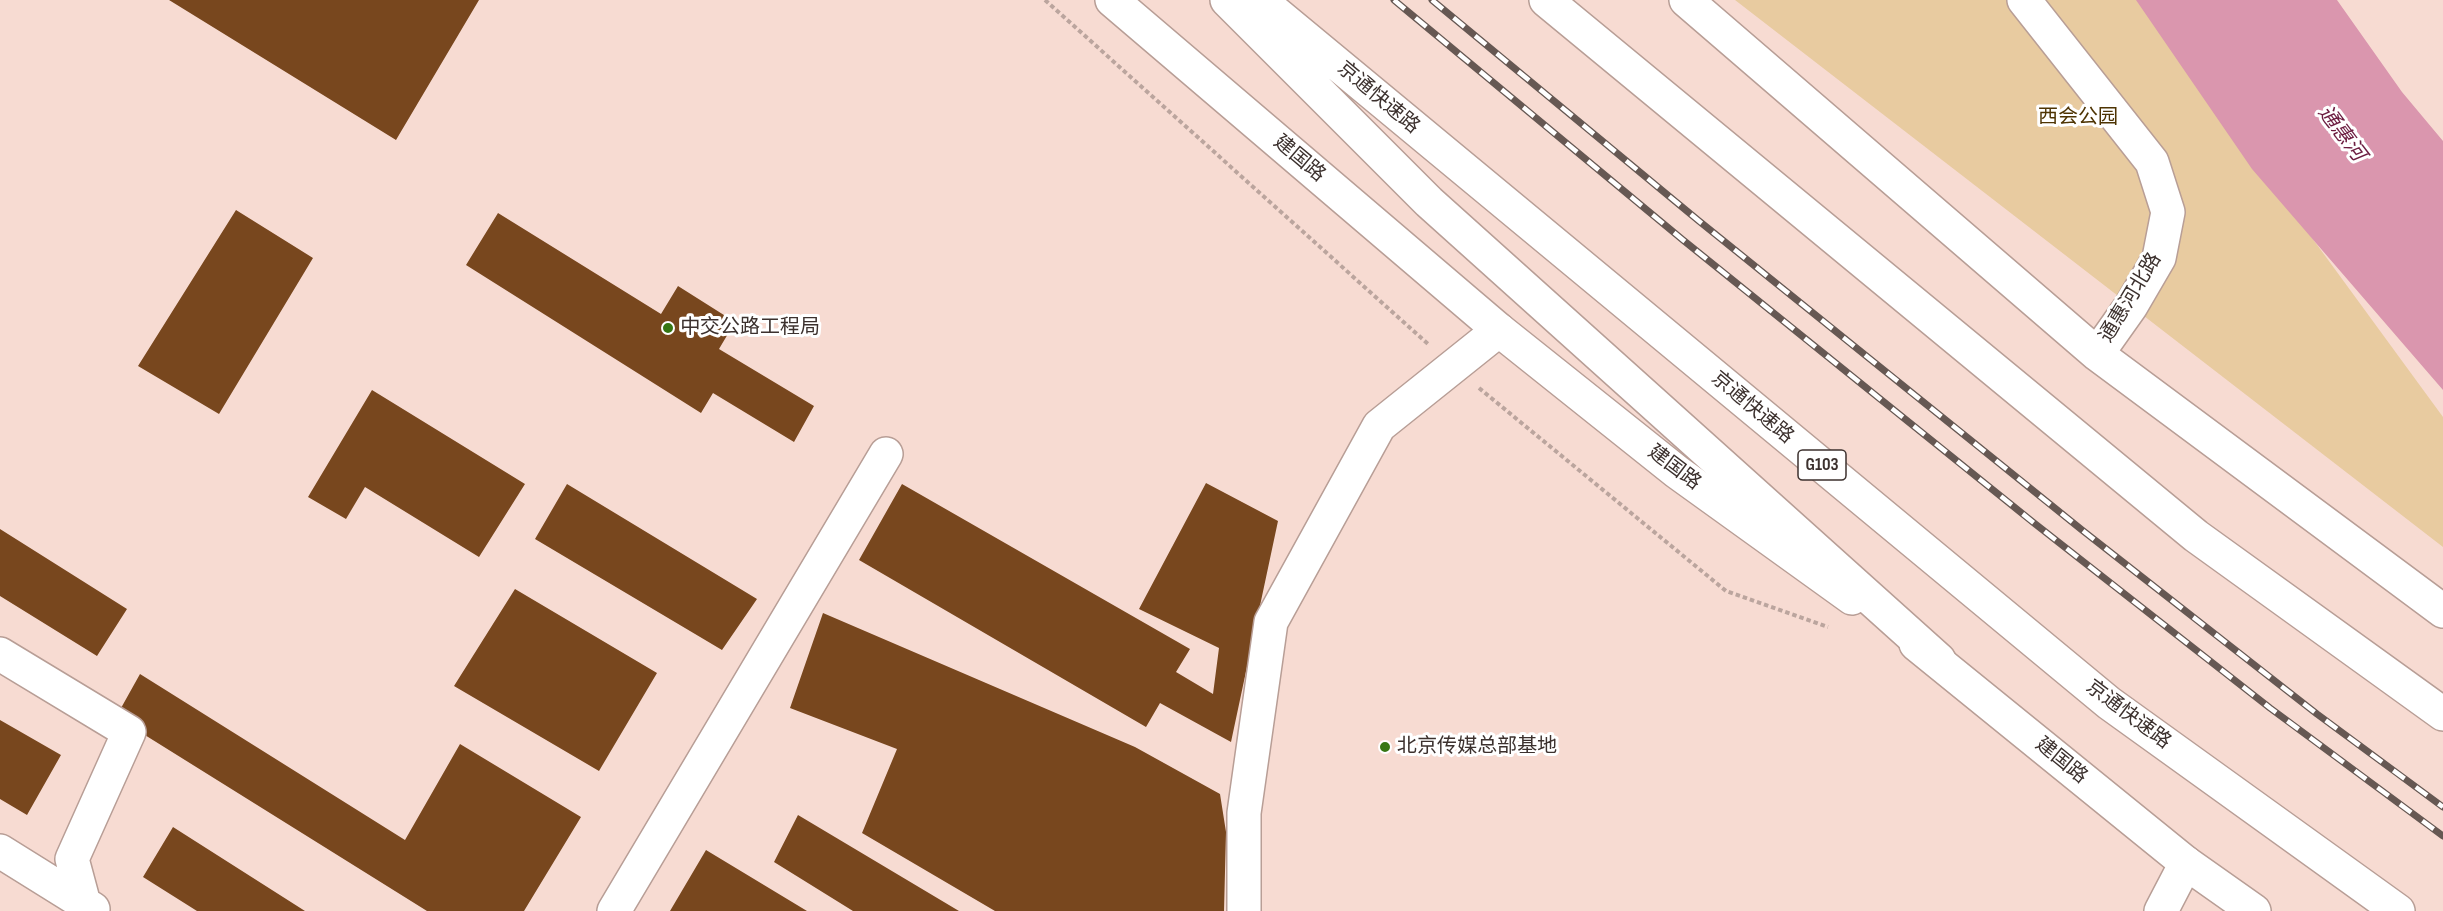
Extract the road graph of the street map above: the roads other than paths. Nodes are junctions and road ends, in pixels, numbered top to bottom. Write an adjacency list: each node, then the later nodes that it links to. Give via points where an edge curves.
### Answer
1 (1112, 0): 7 (main road, 建国路)
2 (1227, 0): 12 (main road, via 1429,202)
3 (1260, 0): 21 (main road, 京通快速路 / G103, via 2109,703)
4 (1546, 0): 13 (main road, via 2196,536)
5 (1686, 0): 8 (main road)
6 (2024, 0): 8 (main road, 通惠河北路, via 2152,162 2168,212 2159,258)
7 (1499, 330): 12 (main road, 建国路, via 1677,471); 18 (main road, via 1379,426 1271,622 1244,813)
8 (2097, 354): 10 (main road)
9 (886, 454): 17 (main road)
10 (2443, 611)
11 (0, 654): 16 (main road, via 129,732 72,859)
12 (1939, 660): 15 (main road, 建国路)
13 (2443, 714)
14 (0, 851): 16 (main road)
15 (2186, 863): 19 (main road); 20 (main road, 建国路)
16 (89, 909)
17 (614, 911)
18 (1244, 911)
19 (2161, 911)
20 (2254, 911)
21 (2398, 911)

